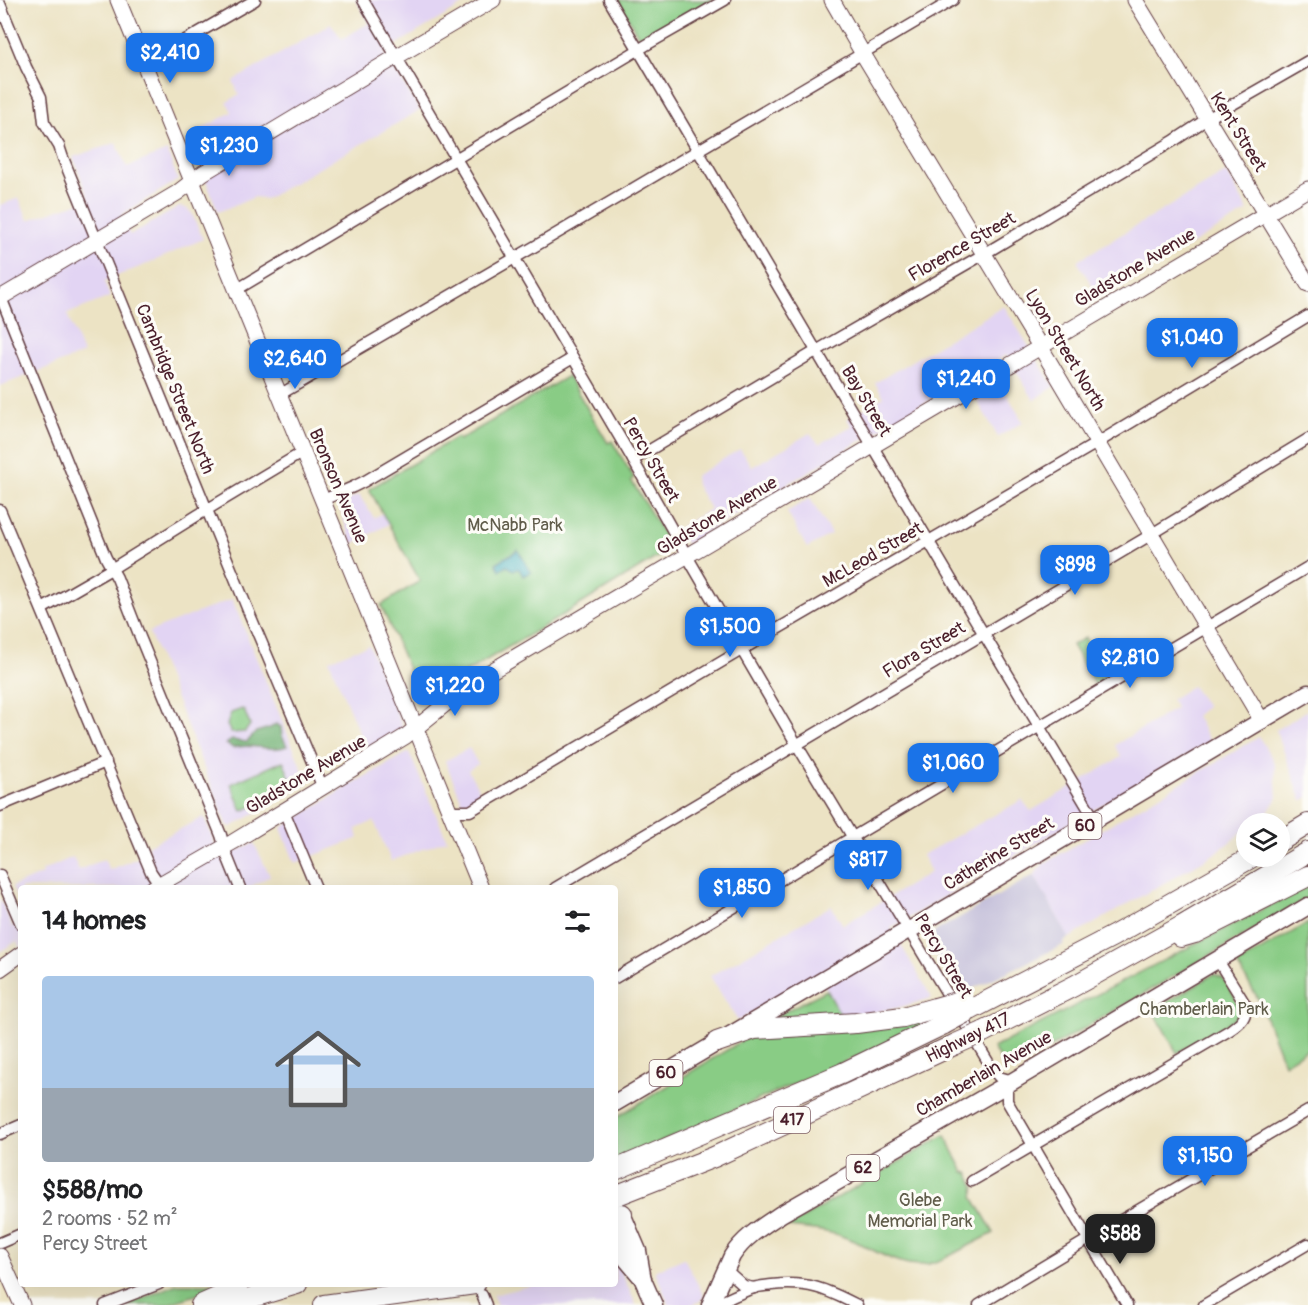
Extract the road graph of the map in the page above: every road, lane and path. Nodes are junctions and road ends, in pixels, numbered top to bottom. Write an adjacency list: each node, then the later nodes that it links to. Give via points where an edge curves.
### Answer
1 (118, 0): 15 (main road, Bronson Avenue)
2 (255, 0): 15 (street)
3 (363, 0): 13 (street, Percy Street)
4 (493, 0): 13 (main road)
5 (609, 0): 11 (street, Bay Street)
6 (725, 0): 11 (street)
7 (832, 0): 12 (main road, Lyon Street North)
8 (953, 0): 12 (street)
9 (1134, 0): 16 (main road, Kent Street)
10 (0, 4): 22 (street, Cambridge Street North, via 41,97 44,122 59,146)
11 (638, 50): 17 (street, Bay Street); 18 (street)
12 (863, 54): 17 (street); 23 (main road, Lyon Street North)
13 (396, 57): 18 (street, Percy Street); 19 (main road)
14 (1308, 61): 16 (street, Florence Street)
15 (144, 64): 19 (main road, Bronson Avenue)
16 (1207, 119): 21 (main road, Kent Street); 23 (street, Florence Street)
17 (698, 150): 24 (street); 30 (street, Bay Street)
18 (456, 159): 24 (street, Percy Street); 26 (street)
19 (192, 180): 22 (main road); 26 (main road, Bronson Avenue)
20 (1308, 189): 21 (main road, Gladstone Avenue)
21 (1265, 214): 25 (main road, Kent Street); 29 (main road, Gladstone Avenue)
22 (97, 240): 27 (main road); 40 (street, Cambridge Street North)
23 (984, 254): 29 (main road, Lyon Street North); 30 (street, Florence Street)
24 (513, 258): 31 (street, Percy Street); 32 (street)
25 (1308, 284)
26 (236, 290): 32 (main road, Bronson Avenue)
27 (0, 297): 45 (street)
28 (1308, 316): 34 (street, McLeod Street)
29 (1040, 347): 34 (main road, Lyon Street North); 35 (main road, Gladstone Avenue)
30 (816, 351): 35 (street, Bay Street); 37 (street, Florence Street)
31 (573, 358): 37 (street, Percy Street); 38 (street, via 365,481)
32 (279, 395): 36 (main road, Bronson Avenue)
33 (1308, 439): 41 (street, Flora Street)
34 (1098, 443): 41 (main road, Lyon Street North); 42 (street, McLeod Street)
35 (874, 446): 42 (street, Bay Street); 43 (main road, Gladstone Avenue)
36 (303, 452): 38 (main road, Bronson Avenue); 40 (street)
37 (633, 460): 43 (street, Percy Street)
38 (323, 500): 53 (main road, Bronson Avenue)
39 (0, 510): 46 (street)
40 (206, 510): 45 (street); 56 (street, Cambridge Street North)
41 (1152, 534): 47 (main road, Lyon Street North); 48 (street, Flora Street)
42 (929, 542): 48 (street, Bay Street); 49 (street, McLeod Street)
43 (687, 556): 49 (street, Percy Street); 53 (main road, Gladstone Avenue, via 477,680)
44 (1308, 567): 47 (street)
45 (113, 568): 46 (street); 64 (street)
46 (42, 609): 55 (street)
47 (1206, 627): 51 (main road, Lyon Street North); 52 (street)
48 (984, 633): 52 (street, Bay Street); 54 (street, Flora Street)
49 (742, 650): 54 (street, Percy Street); 59 (street, McLeod Street, via 470,812)
50 (1308, 693): 51 (main road, Catherine Street / 60)
51 (1262, 721): 60 (main road, Catherine Street / 60)
52 (1039, 726): 60 (street, Bay Street); 63 (street)
53 (416, 729): 56 (main road, Gladstone Avenue); 59 (main road, Bronson Avenue)
54 (797, 745): 63 (street, Percy Street); 74 (street, Flora Street)
55 (106, 762): 57 (street); 69 (street)
56 (323, 788): 58 (main road, Gladstone Avenue)
57 (0, 806)
58 (284, 811): 64 (main road, Gladstone Avenue); 72 (street)
59 (450, 811): 73 (main road, Bronson Avenue)
60 (1095, 820): 77 (main road, Catherine Street / 60)
61 (1308, 824): 62 (highway)
62 (1290, 836)
63 (852, 837): 77 (street, Percy Street); 82 (street)
64 (224, 847): 70 (main road, Gladstone Avenue); 71 (street)
65 (1308, 852): 79 (highway, Highway 417 / 417)
66 (1236, 867): 83 (highway, 417, bridge, via 1035,976)
67 (0, 875): 76 (street)
68 (1308, 876): 79 (highway, via 1195,933)
69 (157, 885)
70 (161, 885)
71 (239, 885)
72 (315, 885)
73 (480, 885)
74 (560, 885)
75 (1308, 906): 80 (main road, Chamberlain Avenue / 62)
76 (18, 917)
77 (905, 932): 84 (main road, Catherine Street / 60); 85 (street, Percy Street)
78 (18, 956): 81 (main road)
79 (1125, 957): 93 (highway, Highway 417 / 417, bridge, via 982,1032)
80 (1216, 959): 85 (main road, Chamberlain Avenue / 62); 90 (street, via 1245,1004 1243,1020)
81 (0, 969)
82 (618, 976)
83 (939, 1016): 84 (highway, via 754,1029); 91 (highway, 417, via 843,1074)
84 (717, 1042): 86 (main road, Catherine Street / 60)
85 (1005, 1085): 90 (street, Percy Street, via 1003,1104 1012,1110); 101 (main road, Chamberlain Avenue / 62, via 751,1234 736,1248)
86 (618, 1100)
87 (1308, 1111): 96 (street)
88 (18, 1126): 89 (street)
89 (0, 1134)
90 (1033, 1145): 92 (street); 96 (street, Percy Street)
91 (618, 1169)
92 (972, 1181)
93 (620, 1199): 95 (highway, via 622,1232); 102 (main road, via 638,1251)
94 (18, 1235): 97 (street)
95 (618, 1238)
96 (1088, 1240): 119 (street); 120 (street, Percy Street)
97 (0, 1243)
98 (618, 1244): 102 (main road)
99 (1308, 1244): 121 (street)
100 (0, 1256): 109 (main road)
101 (725, 1269): 107 (street, via 744,1286); 116 (main road, Chamberlain Avenue / 62)
102 (643, 1280): 115 (main road)
103 (151, 1287): 110 (street)
104 (244, 1287): 111 (highway)
105 (287, 1287): 112 (highway)
106 (367, 1287): 113 (highway)
107 (754, 1288): 117 (street); 118 (street, via 809,1285)
108 (481, 1295): 114 (highway, via 361,1299)
109 (22, 1305)
110 (105, 1305)
111 (201, 1305)
112 (226, 1305)
113 (310, 1305)
114 (324, 1305)
115 (654, 1305)
116 (710, 1305)
117 (715, 1305)
118 (857, 1305)
119 (979, 1305)
120 (1126, 1305)
121 (1204, 1305)

